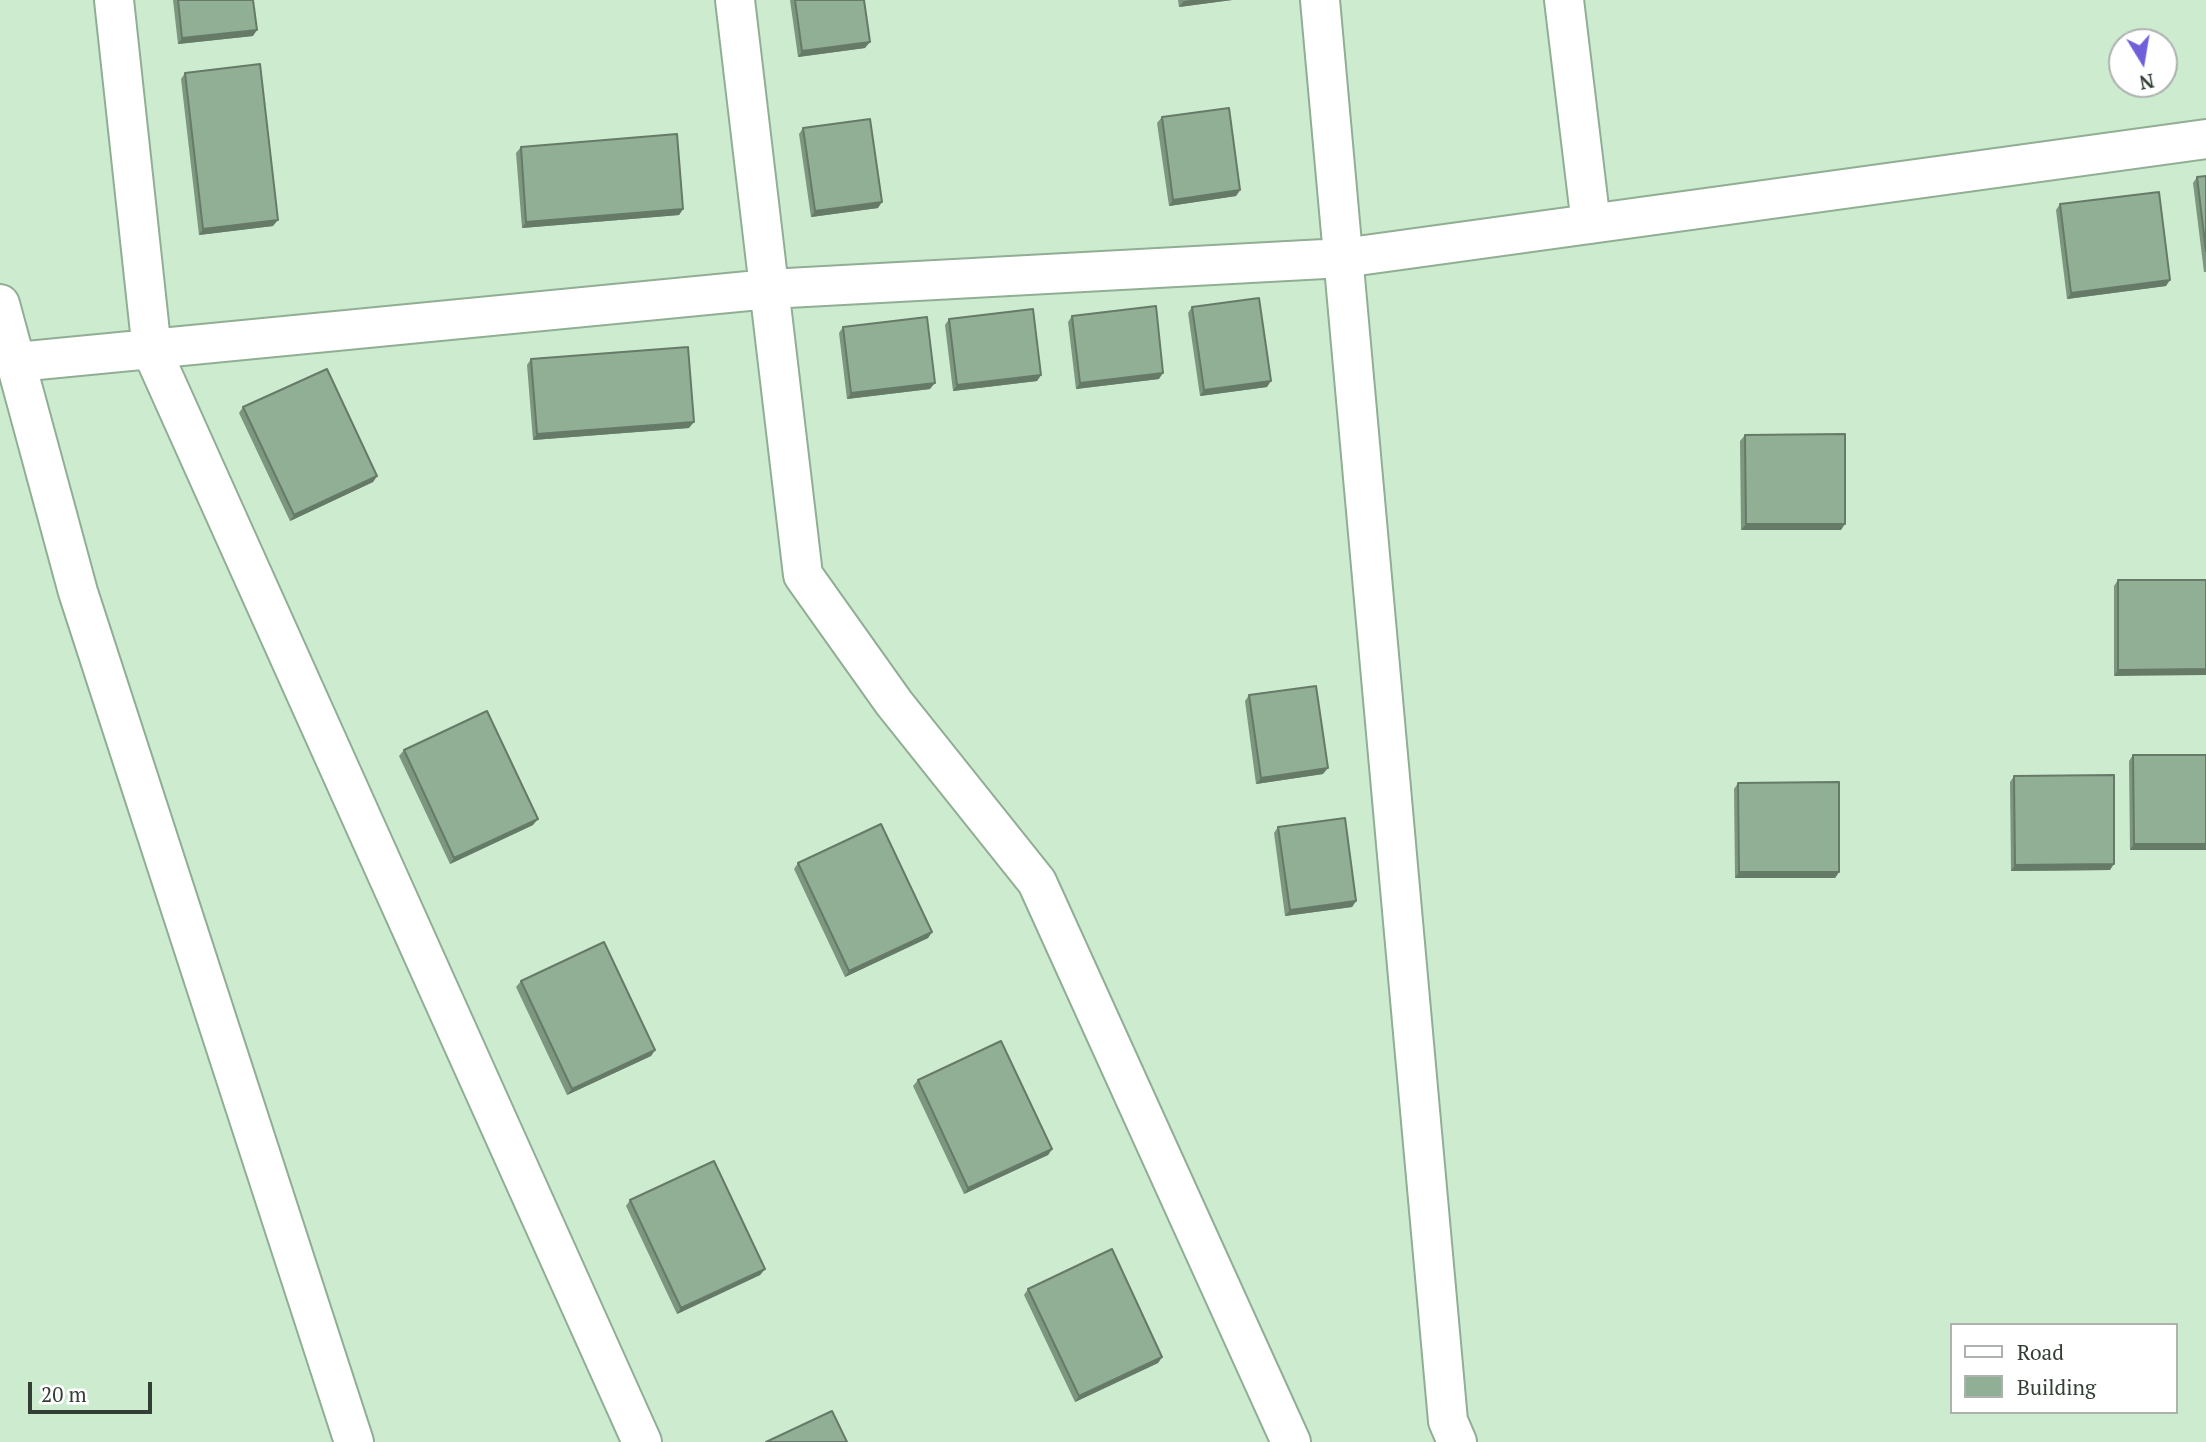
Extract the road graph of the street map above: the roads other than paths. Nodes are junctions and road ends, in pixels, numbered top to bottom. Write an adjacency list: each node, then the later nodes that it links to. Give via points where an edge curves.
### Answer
1 (114, 0): 10 (street)
2 (735, 0): 8 (street)
3 (1320, 0): 7 (street)
4 (1564, 0): 6 (street)
5 (2206, 139): 6 (street)
6 (1591, 224): 7 (street)
7 (1343, 258): 8 (street); 15 (street, via 1448,1421)
8 (769, 289): 10 (street); 14 (street, via 803,575 894,703 1037,881)
9 (0, 304): 11 (street)
10 (152, 351): 11 (street); 13 (street)
11 (17, 362): 12 (street, via 78,592)
12 (354, 1442)
13 (642, 1442)
14 (1291, 1442)
15 (1457, 1442)

